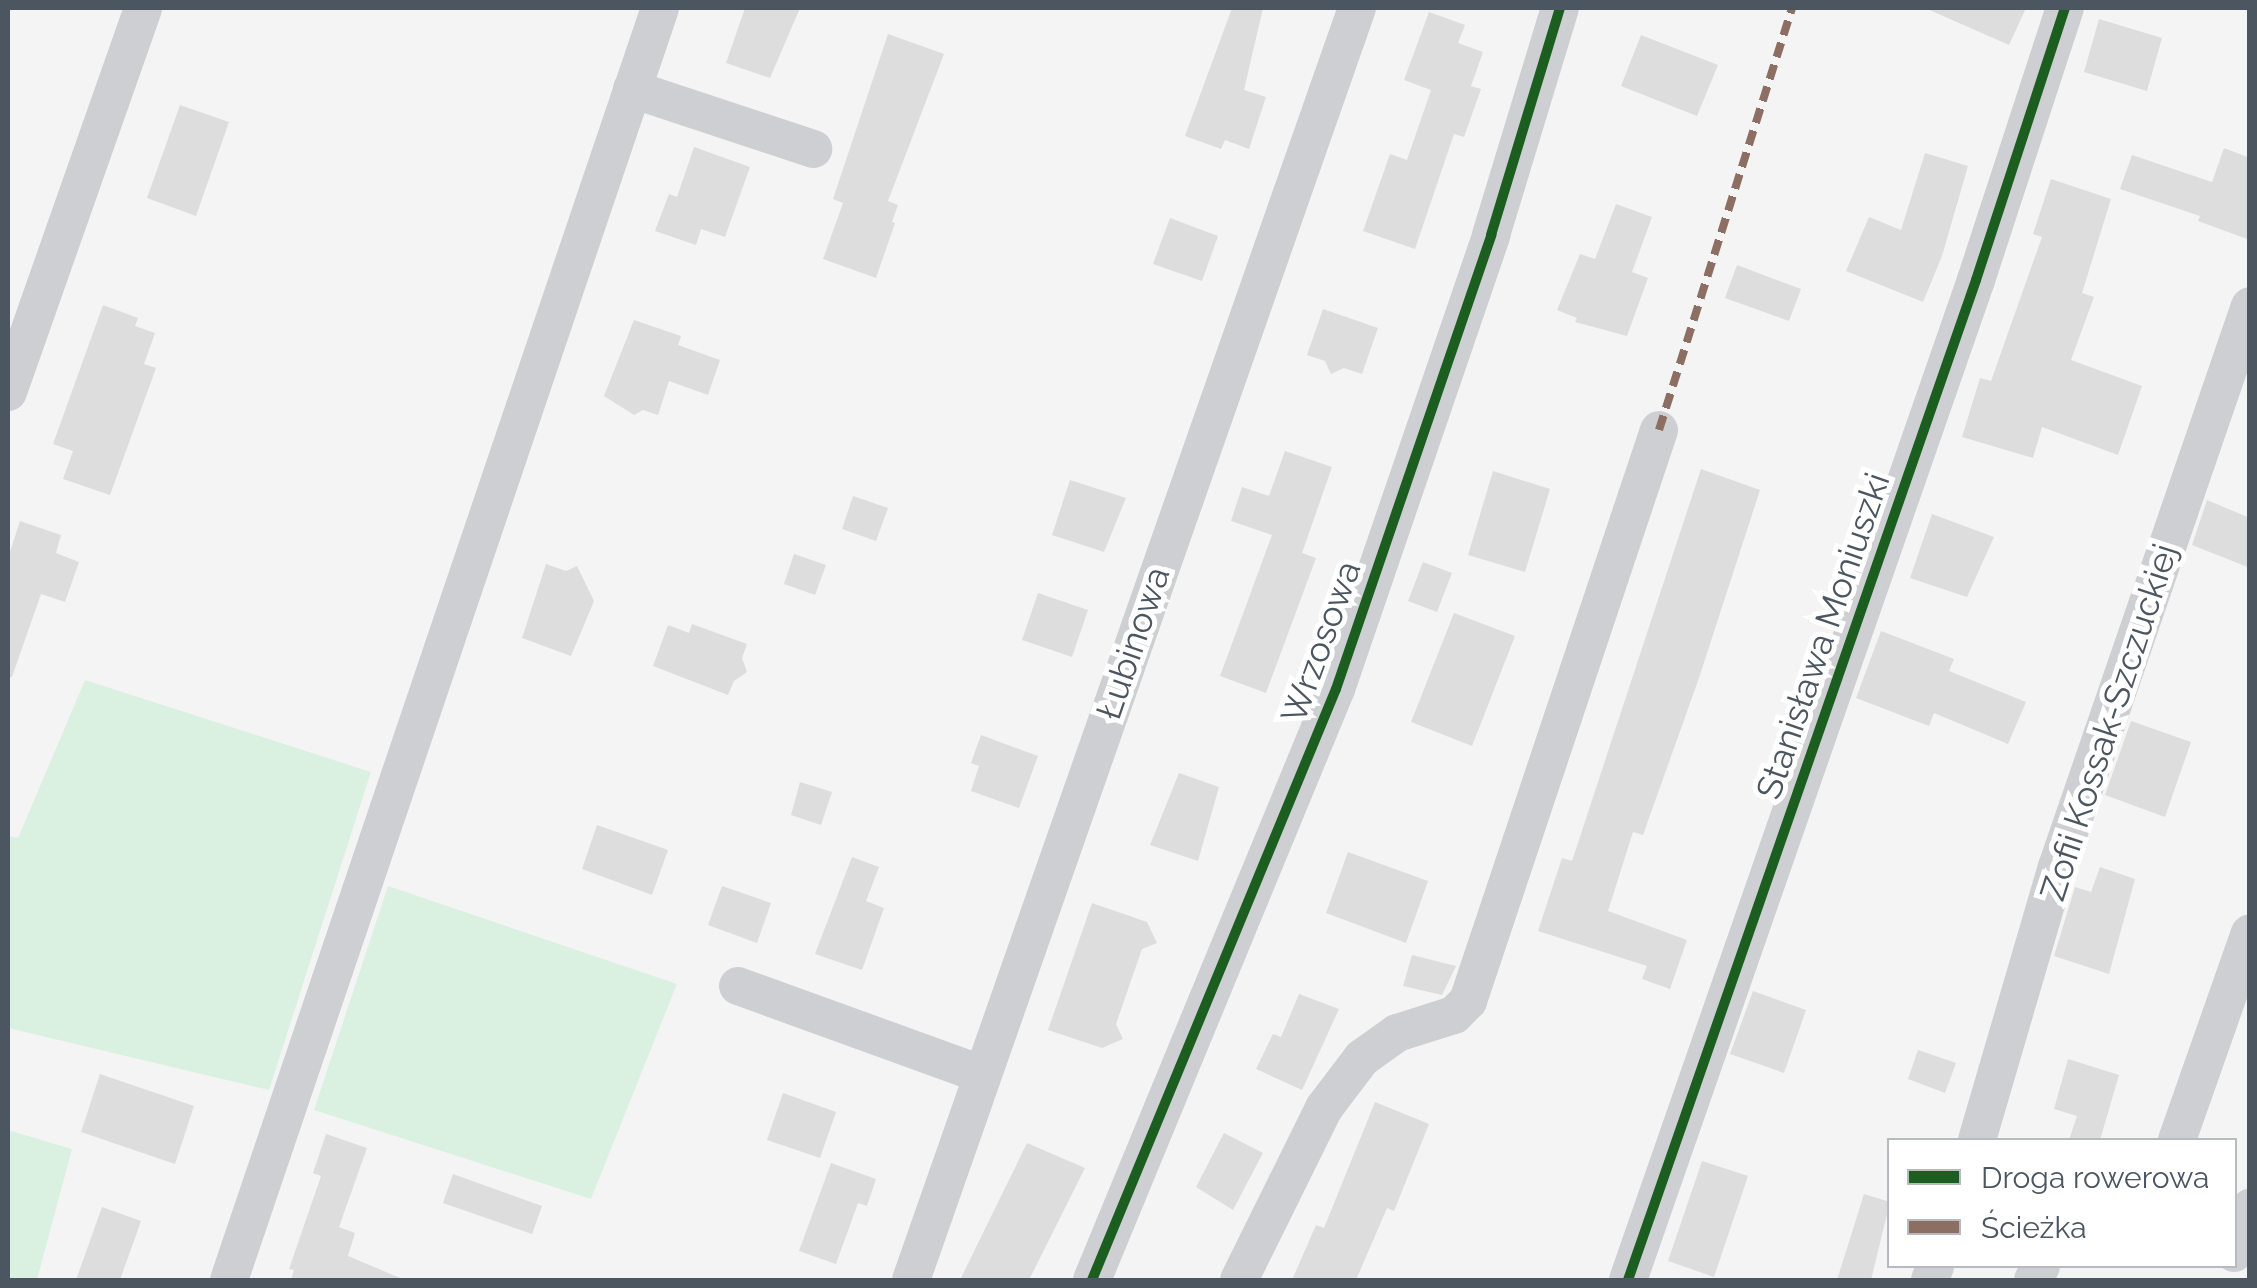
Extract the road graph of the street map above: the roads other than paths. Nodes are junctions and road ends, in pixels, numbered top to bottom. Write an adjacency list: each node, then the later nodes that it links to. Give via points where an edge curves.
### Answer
1 (143, 8): 9 (street)
2 (660, 8): 6 (street)
3 (1357, 8): 13 (street, Łubinowa)
4 (1560, 8): 20 (street, Wrzosowa, via 1336,689)
5 (2065, 8): 22 (street, Stanisława Moniuszki)
6 (632, 89): 7 (street); 18 (street)
7 (813, 149)
8 (2250, 306): 14 (street, Zofii Kossak-Szczuckiej, via 2057,867)
9 (8, 392)
10 (1659, 430): 21 (street, via 1468,1001 1454,1015 1397,1033 1362,1058 1324,1108)
11 (2250, 933): 15 (street)
12 (738, 986): 13 (street)
13 (981, 1074): 19 (street, Łubinowa)
14 (1978, 1138)
15 (2178, 1138)
16 (2250, 1208): 17 (street)
17 (2237, 1244)
18 (229, 1280)
19 (912, 1280)
20 (1092, 1280)
21 (1239, 1280)
22 (1628, 1280)

